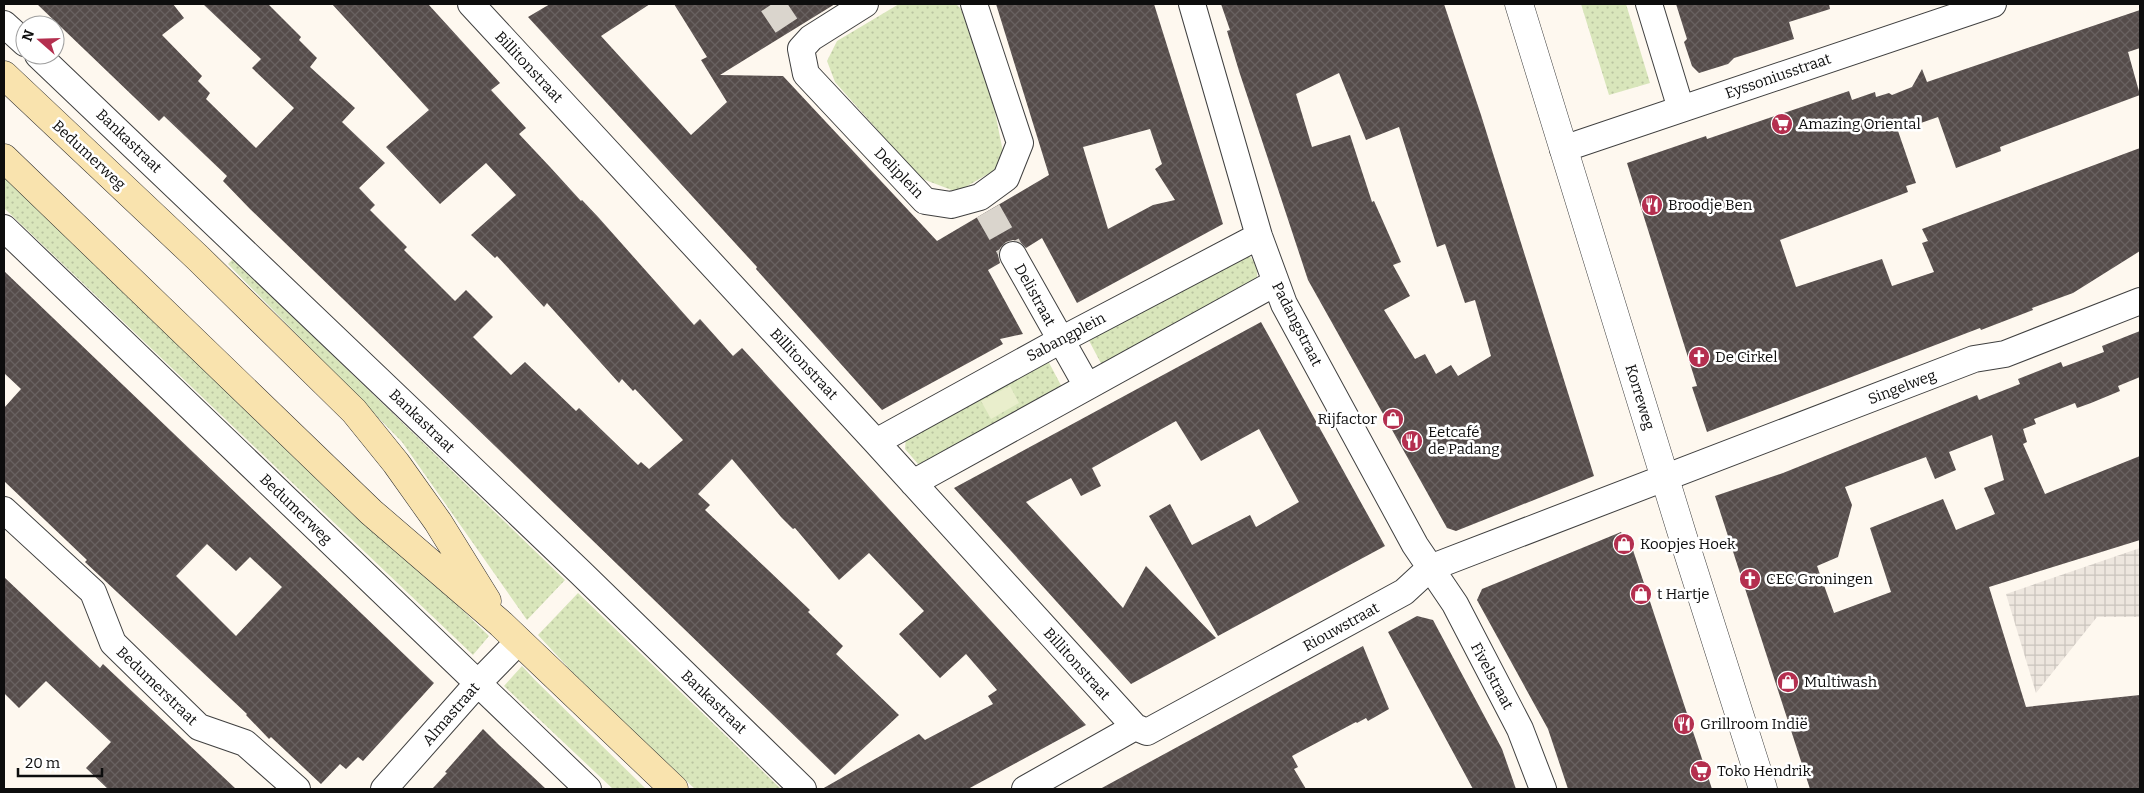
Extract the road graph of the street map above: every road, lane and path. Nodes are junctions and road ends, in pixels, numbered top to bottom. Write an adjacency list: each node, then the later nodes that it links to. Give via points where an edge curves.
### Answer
1 (865, 4): 2 (street, Deliplein, via 811,38 796,40 806,74 925,201 951,205 984,204 1006,178 1020,143)
2 (974, 4)
3 (1192, 4): 16 (street, Padangstraat)
4 (1519, 4): 13 (street, Korreweg)
5 (1649, 4): 12 (street)
6 (1993, 4): 12 (street, Eyssoniusstraat)
7 (480, 6): 22 (street, Billitonstraat)
8 (4, 24): 9 (street)
9 (15, 34)
10 (48, 65): 34 (street, Bankastraat, via 566,558)
11 (4, 75): 27 (main road, Bedumerweg, via 191,251 354,411 438,522)
12 (1681, 109): 13 (street, Eyssoniusstraat)
13 (1563, 149): 23 (street, Korreweg)
14 (4, 158): 27 (main road, Bedumerweg, via 371,512)
15 (4, 228): 28 (street, Bedumerweg)
16 (1259, 236): 18 (street, Padangstraat); 20 (street, Sabangplein)
17 (1013, 256): 20 (street, Delistraat)
18 (1275, 283): 21 (street); 26 (street, Padangstraat)
19 (2140, 301): 23 (street, Singelweg, via 2005,354 1974,360)
20 (1061, 340): 21 (street, Delistraat); 22 (street, Sabangplein)
21 (1087, 386): 24 (street)
22 (876, 442): 24 (street, Billitonstraat)
23 (1665, 478): 26 (street, Riouwstraat); 37 (street, Korreweg)
24 (913, 483): 29 (street, Billitonstraat)
25 (4, 510): 30 (street, Bedumerstraat, via 93,592 113,643 199,727 245,743)
26 (1430, 568): 29 (street, Riouwstraat, via 1404,592 1156,728 1147,732); 36 (street, Fivelstraat, via 1455,604 1520,729)
27 (510, 632): 28 (street, Almastraat); 33 (main road, Bedumerweg)
28 (477, 684): 31 (street, Almastraat); 32 (street, Bedumerweg)
29 (1135, 727): 35 (street, Riouwstraat)
30 (297, 789)
31 (384, 789)
32 (588, 789)
33 (674, 789)
34 (803, 789)
35 (1025, 789)
36 (1543, 789)
37 (1763, 789)

